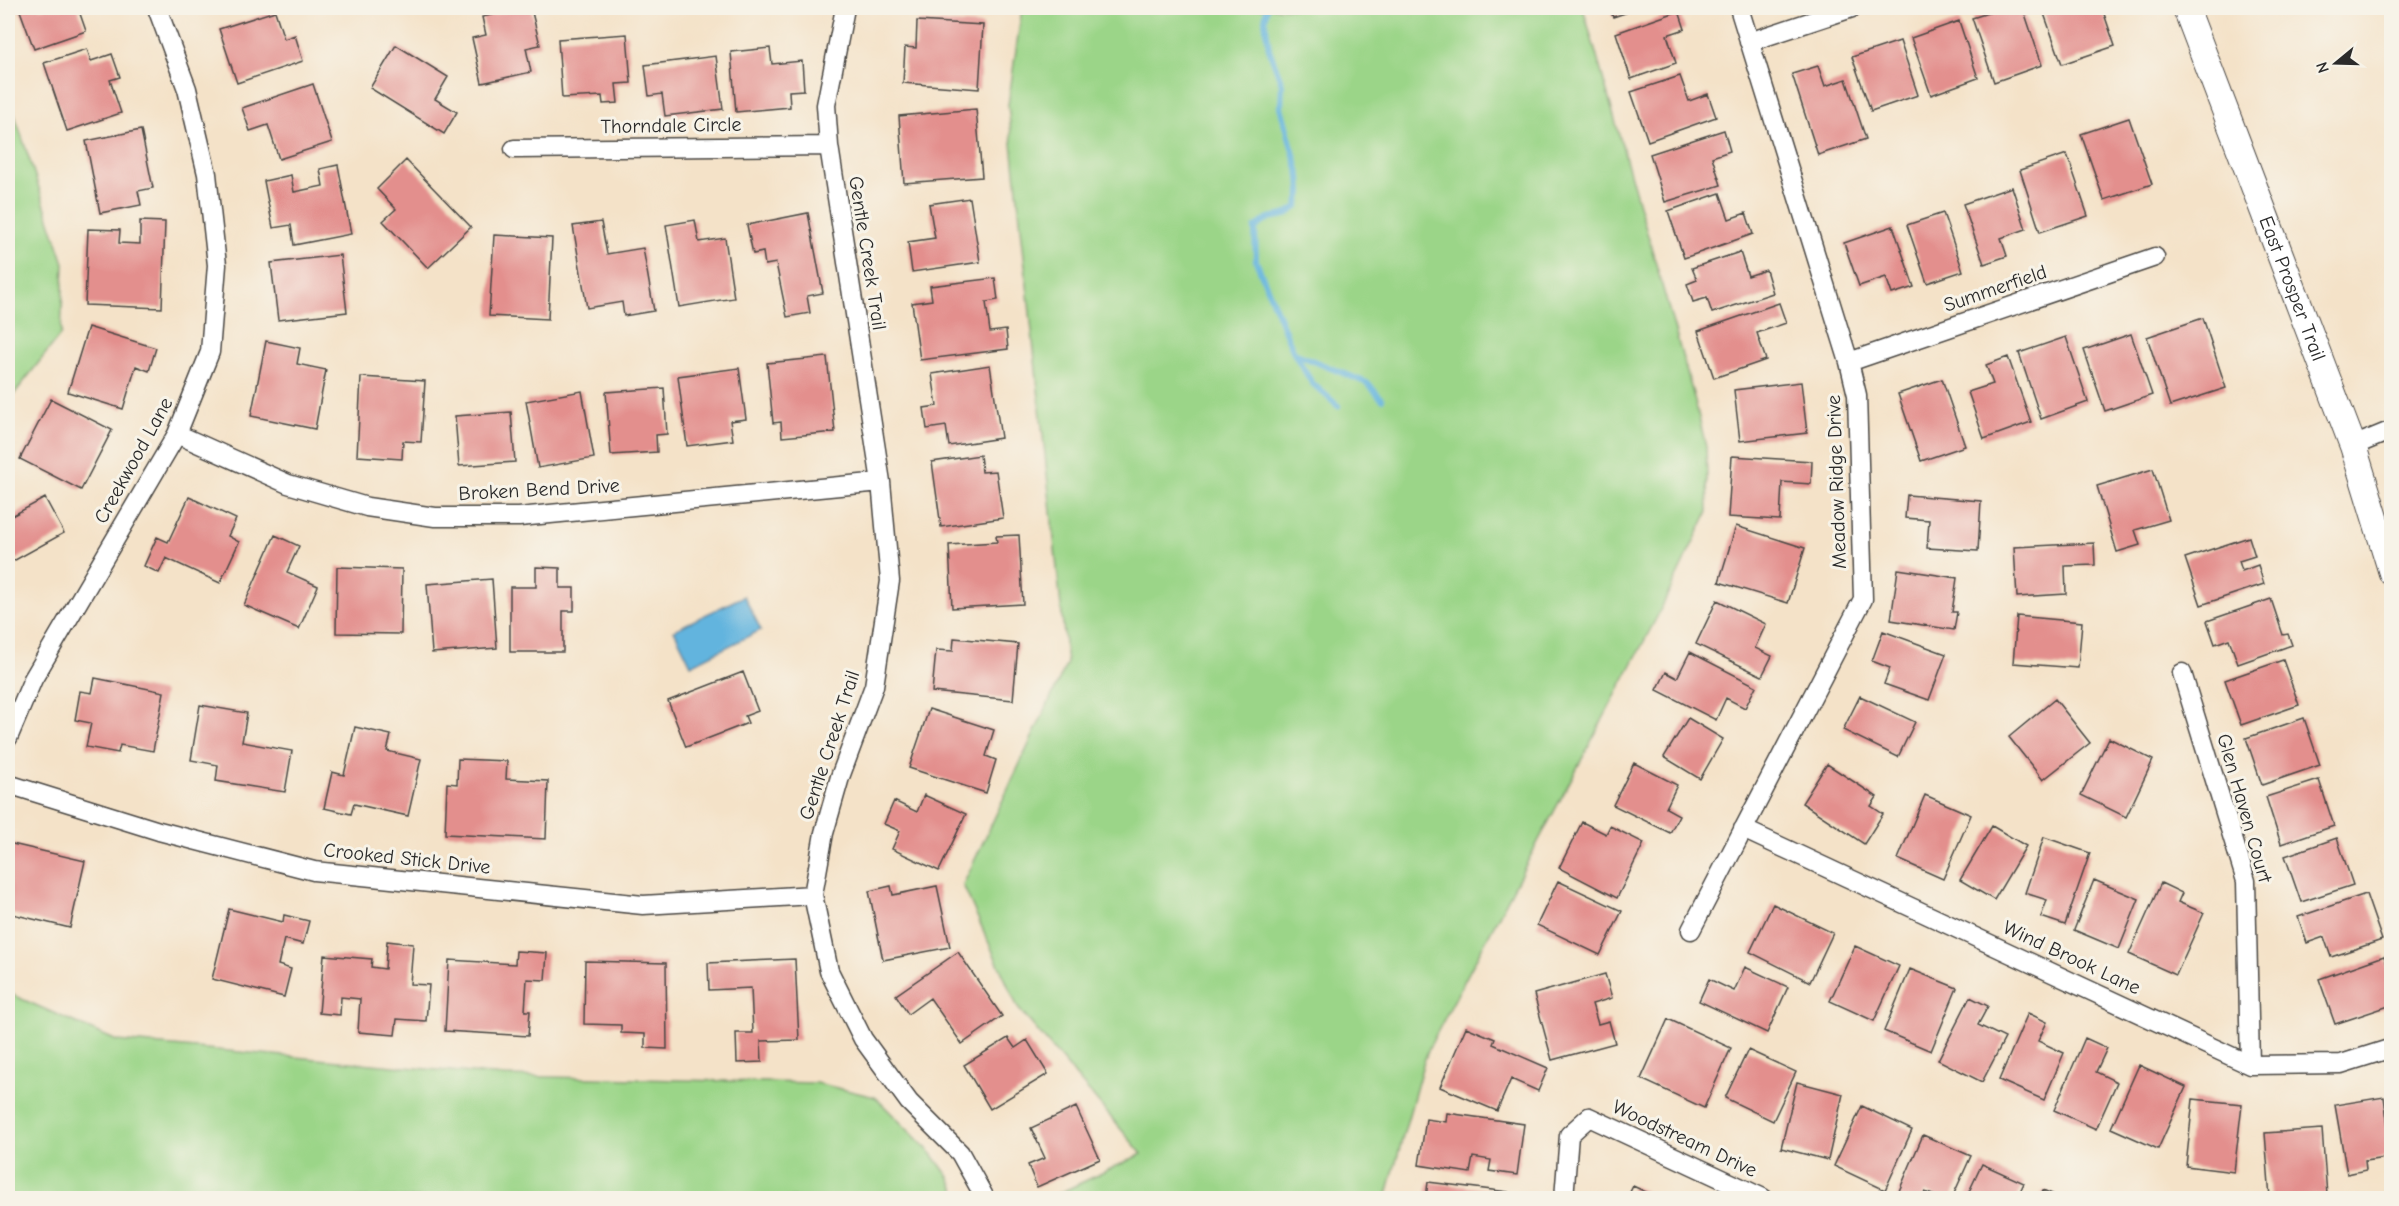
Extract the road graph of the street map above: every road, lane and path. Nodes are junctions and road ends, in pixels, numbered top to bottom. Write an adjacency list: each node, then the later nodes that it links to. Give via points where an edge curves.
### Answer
1 (156, 8): 12 (street, Creekwood Lane, via 187,89 207,174 218,265 210,352)
2 (845, 8): 7 (street, Gentle Creek Trail, via 826,105)
3 (1739, 8): 6 (street, Meadow Ridge Drive)
4 (1852, 8): 6 (street)
5 (2186, 8): 13 (main road, East Prosper Trail)
6 (1749, 42): 10 (street, Meadow Ridge Drive)
7 (829, 146): 8 (street, Thorndale Circle); 14 (street, Gentle Creek Trail)
8 (514, 149)
9 (2155, 257): 10 (street, Summerfield)
10 (1849, 362): 19 (street, Meadow Ridge Drive, via 1857,395 1863,599)
11 (2391, 430): 13 (street)
12 (177, 434): 14 (street, Broken Bend Drive, via 288,484 367,507 435,517 519,517); 17 (street, Creekwood Lane, via 33,679)
13 (2353, 446): 15 (main road, East Prosper Trail)
14 (881, 482): 20 (street, Gentle Creek Trail, via 890,581 874,686 831,811)
15 (2391, 573)
16 (2182, 673): 23 (street, Glen Haven Court, via 2246,881)
17 (8, 738)
18 (8, 784): 20 (street, Crooked Stick Drive, via 159,831 314,871 643,905)
19 (1743, 829): 21 (street, Meadow Ridge Drive); 23 (street, Wind Brook Lane)
20 (813, 895): 24 (street, Gentle Creek Trail, via 829,971 862,1039 909,1102 960,1153)
21 (1690, 930)
22 (2391, 1048): 23 (street, Wind Brook Lane, via 2341,1064)
23 (2250, 1065)
24 (985, 1198)
25 (1564, 1198): 26 (street, Woodstream Drive, via 1569,1135 1589,1118)
26 (1763, 1198)

